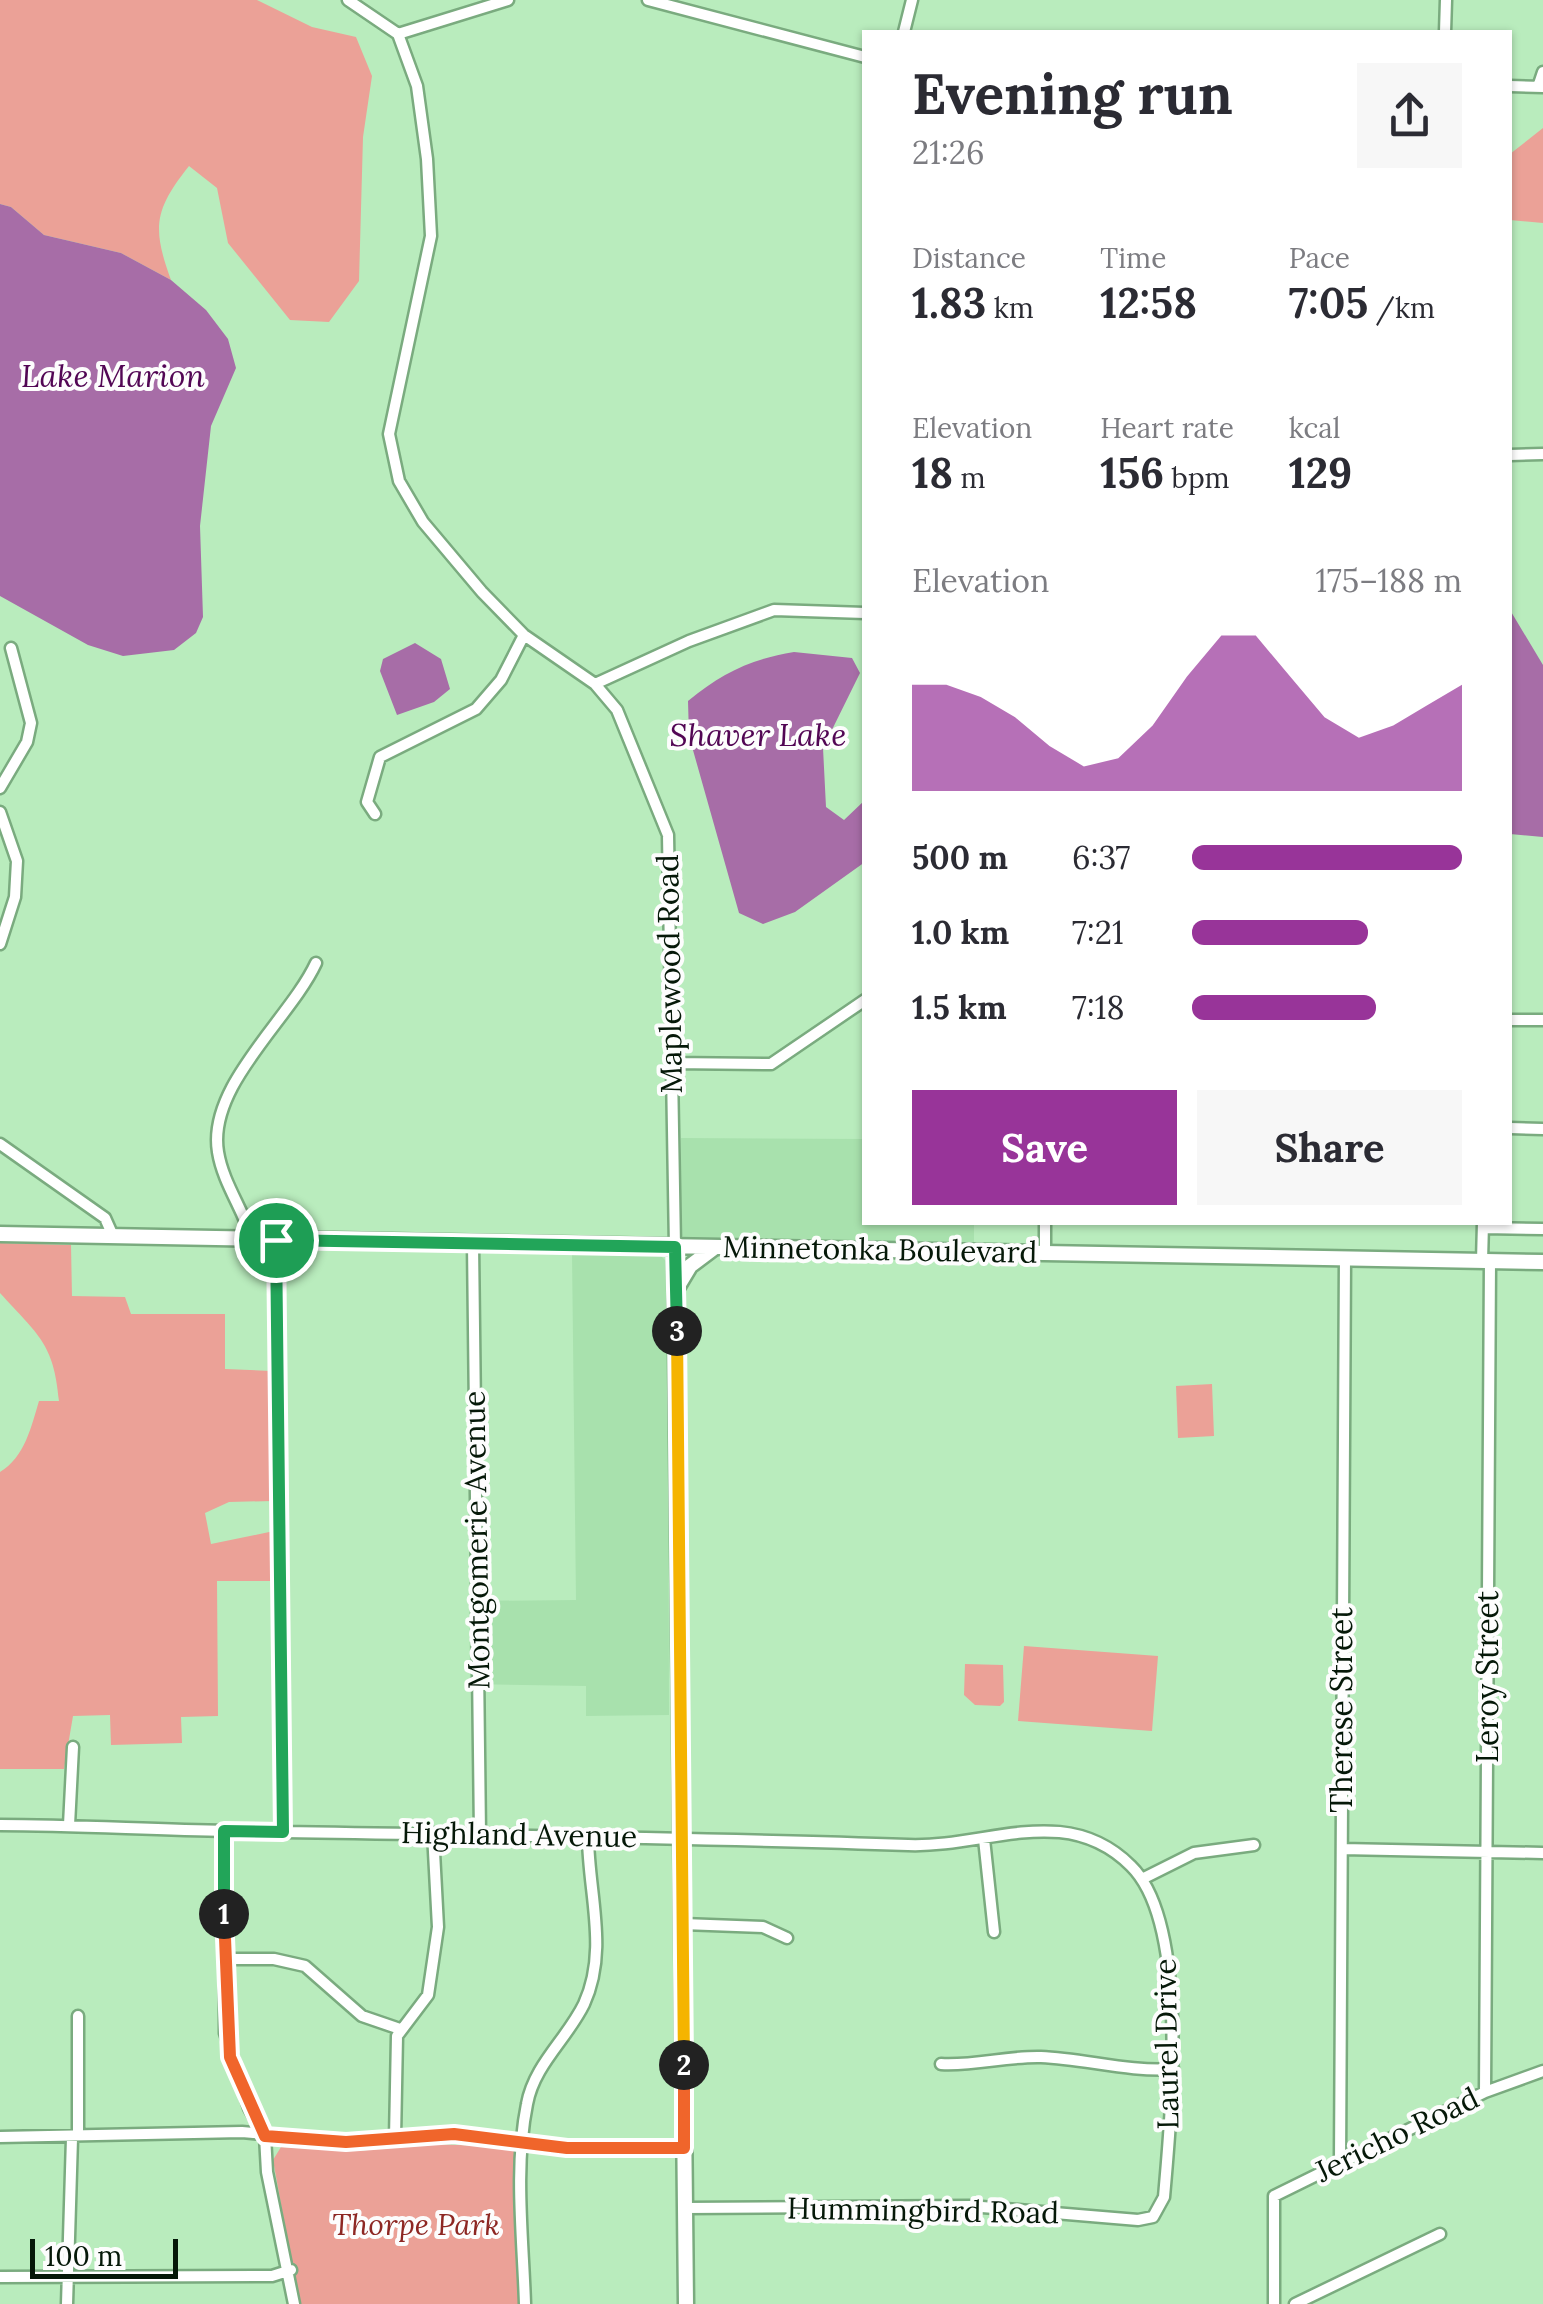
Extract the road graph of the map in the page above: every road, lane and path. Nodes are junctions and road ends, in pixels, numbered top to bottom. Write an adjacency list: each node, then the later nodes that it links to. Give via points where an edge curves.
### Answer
1 (348, 0): 8 (street)
2 (508, 0): 8 (street)
3 (650, 0): 9 (street)
4 (912, 0): 6 (street)
5 (1446, 0): 7 (street)
6 (904, 30)
7 (1446, 30)
8 (398, 34): 16 (street, Maplewood Road, via 416,86 432,236 390,453 422,522)
9 (862, 56)
10 (1543, 72): 12 (street)
11 (1512, 86): 12 (street)
12 (1541, 87)
13 (1543, 454): 14 (street)
14 (1512, 455)
15 (862, 613): 18 (street, via 774,610)
16 (524, 634): 18 (street, Maplewood Road); 21 (street, via 501,680 476,709 380,757 367,802)
17 (10, 648): 19 (street, via 31,722)
18 (595, 684): 27 (street, Maplewood Road, via 632,738 668,834)
19 (0, 788)
20 (0, 812): 22 (street, via 14,842 17,879)
21 (375, 814)
22 (0, 944)
23 (316, 963): 36 (street, via 220,1113 221,1168)
24 (862, 1002): 27 (street, via 771,1064)
25 (1512, 1016): 26 (street)
26 (1543, 1020)
27 (671, 1063): 39 (street, Maplewood Road)
28 (1512, 1128): 29 (street)
29 (1543, 1129)
30 (0, 1144): 35 (street, via 106,1218)
31 (1045, 1225): 41 (street)
32 (1483, 1225): 33 (street); 43 (street, Leroy Street)
33 (1543, 1229)
34 (0, 1234): 35 (street, Minnetonka Boulevard)
35 (112, 1236): 36 (street, Minnetonka Boulevard)
36 (252, 1239): 37 (street, Minnetonka Boulevard)
37 (276, 1240): 38 (street, Minnetonka Boulevard); 50 (street)
38 (473, 1244): 39 (street, Minnetonka Boulevard); 52 (street, Montgomerie Avenue)
39 (675, 1247): 40 (street, Minnetonka Boulevard); 45 (street)
40 (714, 1248): 41 (street, Minnetonka Boulevard); 45 (street, via 690,1266)
41 (1045, 1253): 42 (street, Minnetonka Boulevard)
42 (1345, 1257): 43 (street, Minnetonka Boulevard); 57 (street, Therese Street)
43 (1486, 1261): 44 (street, Minnetonka Boulevard); 58 (street, Leroy Street)
44 (1543, 1262)
45 (677, 1288): 54 (street)
46 (74, 1747): 48 (street)
47 (0, 1824): 48 (street, Highland Avenue)
48 (69, 1825): 49 (street, Highland Avenue)
49 (224, 1831): 50 (street, Highland Avenue); 64 (street)
50 (283, 1832): 51 (street, Highland Avenue)
51 (433, 1833): 52 (street, Highland Avenue); 66 (street, via 438,1927 430,1980 425,2004)
52 (480, 1835): 53 (street, Highland Avenue)
53 (588, 1836): 54 (street, Highland Avenue); 75 (street, via 597,1914 593,1973 583,2005 536,2076)
54 (681, 1836): 55 (street, Highland Avenue, via 914,1846); 61 (street)
55 (984, 1840): 60 (street, Highland Avenue, via 1030,1830 1072,1832 1112,1850); 62 (street)
56 (1254, 1845): 60 (street, via 1194,1853)
57 (1342, 1849): 58 (street); 77 (street, Therese Street)
58 (1486, 1852): 59 (street); 70 (street, Leroy Street)
59 (1543, 1853)
60 (1142, 1879): 68 (street, Laurel Drive, via 1164,1935)
61 (683, 1924): 63 (street, via 763,1927); 76 (street)
62 (994, 1932)
63 (787, 1938)
64 (224, 1959): 66 (street, via 305,1966 362,2016); 72 (street, via 230,2057)
65 (78, 2016): 71 (street)
66 (400, 2029): 74 (street)
67 (941, 2064): 68 (street, via 1028,2057)
68 (1173, 2070): 79 (street, Laurel Drive)
69 (1543, 2071): 70 (street, Jericho Road)
70 (1485, 2092): 77 (street, Jericho Road)
71 (75, 2136): 72 (street); 73 (street); 83 (street)
72 (265, 2136): 74 (street); 81 (street)
73 (0, 2137)
74 (396, 2138): 75 (street, via 454,2134)
75 (522, 2141): 76 (street, via 592,2150); 86 (street)
76 (684, 2148): 78 (street)
77 (1340, 2163): 88 (street, Jericho Road, via 1274,2196)
78 (685, 2208): 79 (street, Hummingbird Road, via 970,2206 1138,2220); 87 (street)
79 (1159, 2212)
80 (1440, 2234): 89 (street)
81 (291, 2270): 83 (street, via 272,2276); 85 (street)
82 (0, 2277): 83 (street)
83 (67, 2278): 84 (street)
84 (66, 2304)
85 (294, 2304)
86 (525, 2304)
87 (686, 2304)
88 (1274, 2304)
89 (1295, 2304)

